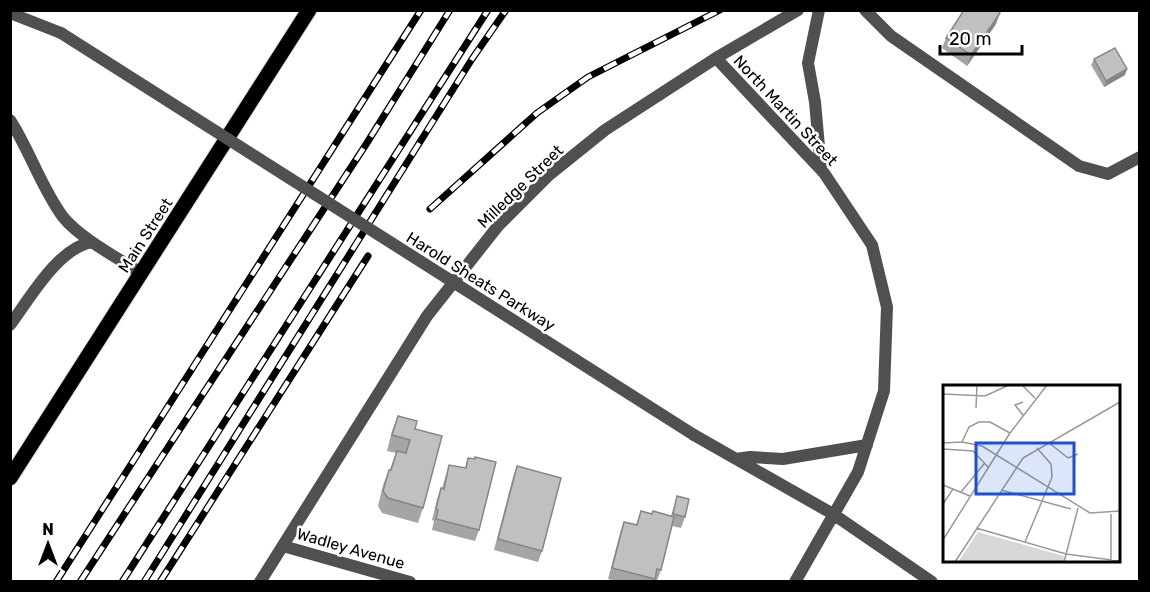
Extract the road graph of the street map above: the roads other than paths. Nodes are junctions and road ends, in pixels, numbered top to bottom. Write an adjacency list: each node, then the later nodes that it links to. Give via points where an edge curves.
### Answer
1 (297, 10): 7 (main road)
2 (309, 10): 7 (main road, Main Street)
3 (798, 10): 8 (street, Milledge Street)
4 (819, 10): 11 (street, via 808,63)
5 (865, 10): 10 (street, via 891,36 1079,166 1108,174)
6 (10, 13): 16 (street, Harold Sheats Parkway, bridge, via 61,33)
7 (291, 40): 13 (main road, Main Street)
8 (716, 58): 11 (street, North Martin Street); 19 (street, Milledge Street, via 605,130 549,175 498,226 427,316)
9 (10, 120): 12 (street, via 64,218)
10 (1140, 157)
11 (821, 169): 15 (street, North Martin Street, via 872,245 886,307 884,391)
12 (92, 242): 13 (street); 14 (street, via 71,249)
13 (141, 273): 17 (main road, Main Street)
14 (10, 325)
15 (867, 445): 16 (street, via 783,459); 18 (street, North Martin Street, via 858,472)
16 (735, 459): 18 (street, Harold Sheats Parkway)
17 (10, 478)
18 (833, 514): 22 (street, North Martin Street); 23 (street, Harold Sheats Parkway)
19 (283, 546): 20 (street, Milledge Street); 21 (street, Wadley Avenue)
20 (260, 582)
21 (410, 582)
22 (795, 582)
23 (932, 582)

